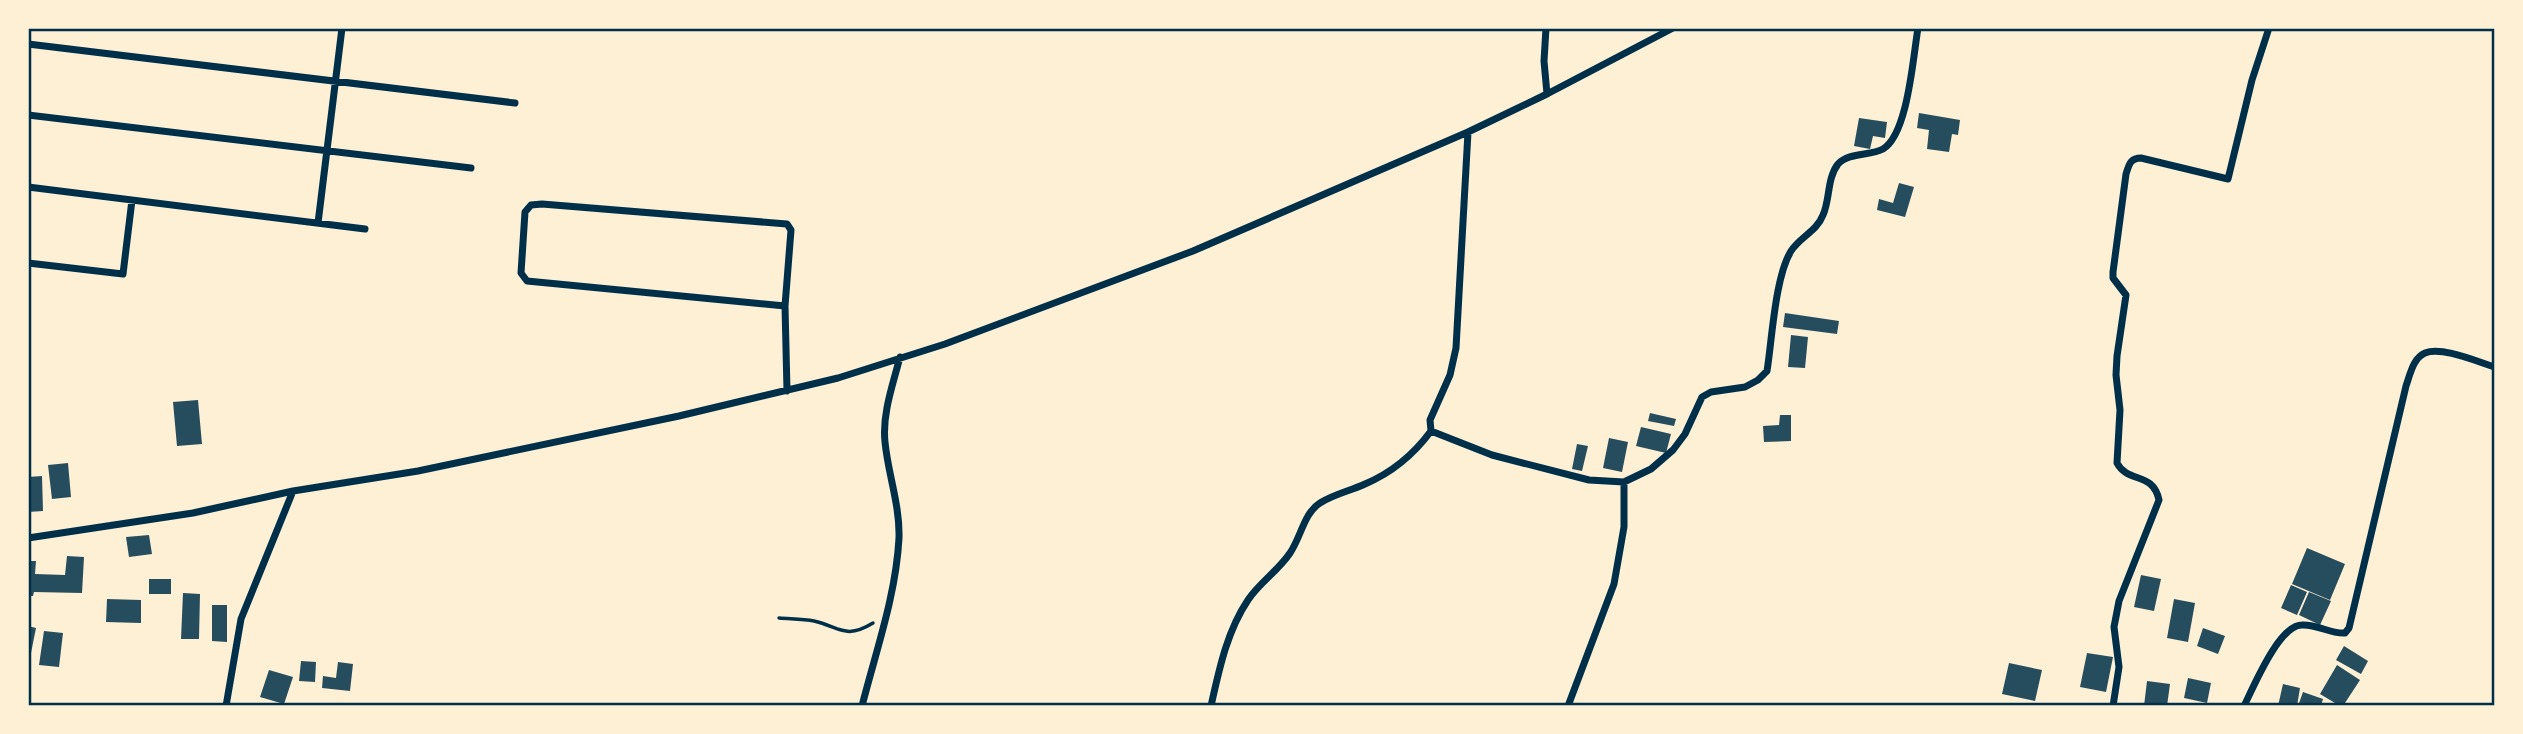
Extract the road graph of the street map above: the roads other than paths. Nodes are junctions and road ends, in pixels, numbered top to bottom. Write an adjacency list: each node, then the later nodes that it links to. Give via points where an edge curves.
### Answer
1 (342, 28): 7 (street)
2 (1546, 28): 8 (street)
3 (1673, 28): 8 (street)
4 (1918, 28): 24 (street, via 1902,122 1894,139 1874,153 1839,164 1823,216 1790,253 1767,371 1745,387 1702,397 1673,450 1651,469)
5 (2269, 28): 31 (street, via 2228,179 2141,158 2130,162 2126,174 2113,272 2126,295 2117,356 2117,463 2128,474 2151,483 2159,500 2119,601 2114,627 2119,667)
6 (28, 44): 7 (street)
7 (336, 81): 9 (street); 12 (street)
8 (1547, 94): 11 (street)
9 (515, 103)
10 (28, 115): 12 (street)
11 (1468, 132): 20 (street, via 1142,272); 23 (street, via 1456,348 1450,375 1430,420)
12 (327, 151): 13 (street); 16 (street)
13 (471, 169)
14 (28, 187): 15 (street)
15 (132, 200): 16 (street); 18 (street, via 124,274)
16 (318, 223): 17 (street)
17 (365, 229)
18 (28, 263)
19 (785, 306): 19 (street, via 791,230 787,224 542,204 531,205 525,212 520,273 527,281); 22 (street)
20 (900, 357): 22 (street); 28 (street, via 884,426 899,536 894,583)
21 (2495, 367): 32 (street, via 2447,354 2426,353 2418,358 2406,386 2349,628 2345,633 2308,625 2289,628)
22 (787, 391): 25 (street, via 542,447)
23 (1431, 432): 24 (street, via 1516,462 1589,480); 29 (street, via 1401,463 1318,504 1290,553 1248,600 1219,670)
24 (1624, 482): 30 (street, via 1624,527 1614,584)
25 (293, 491): 26 (street, via 192,513); 27 (street, via 241,619)
26 (28, 538)
27 (226, 706)
28 (862, 706)
29 (1211, 706)
30 (1569, 706)
31 (2113, 706)
32 (2245, 706)

